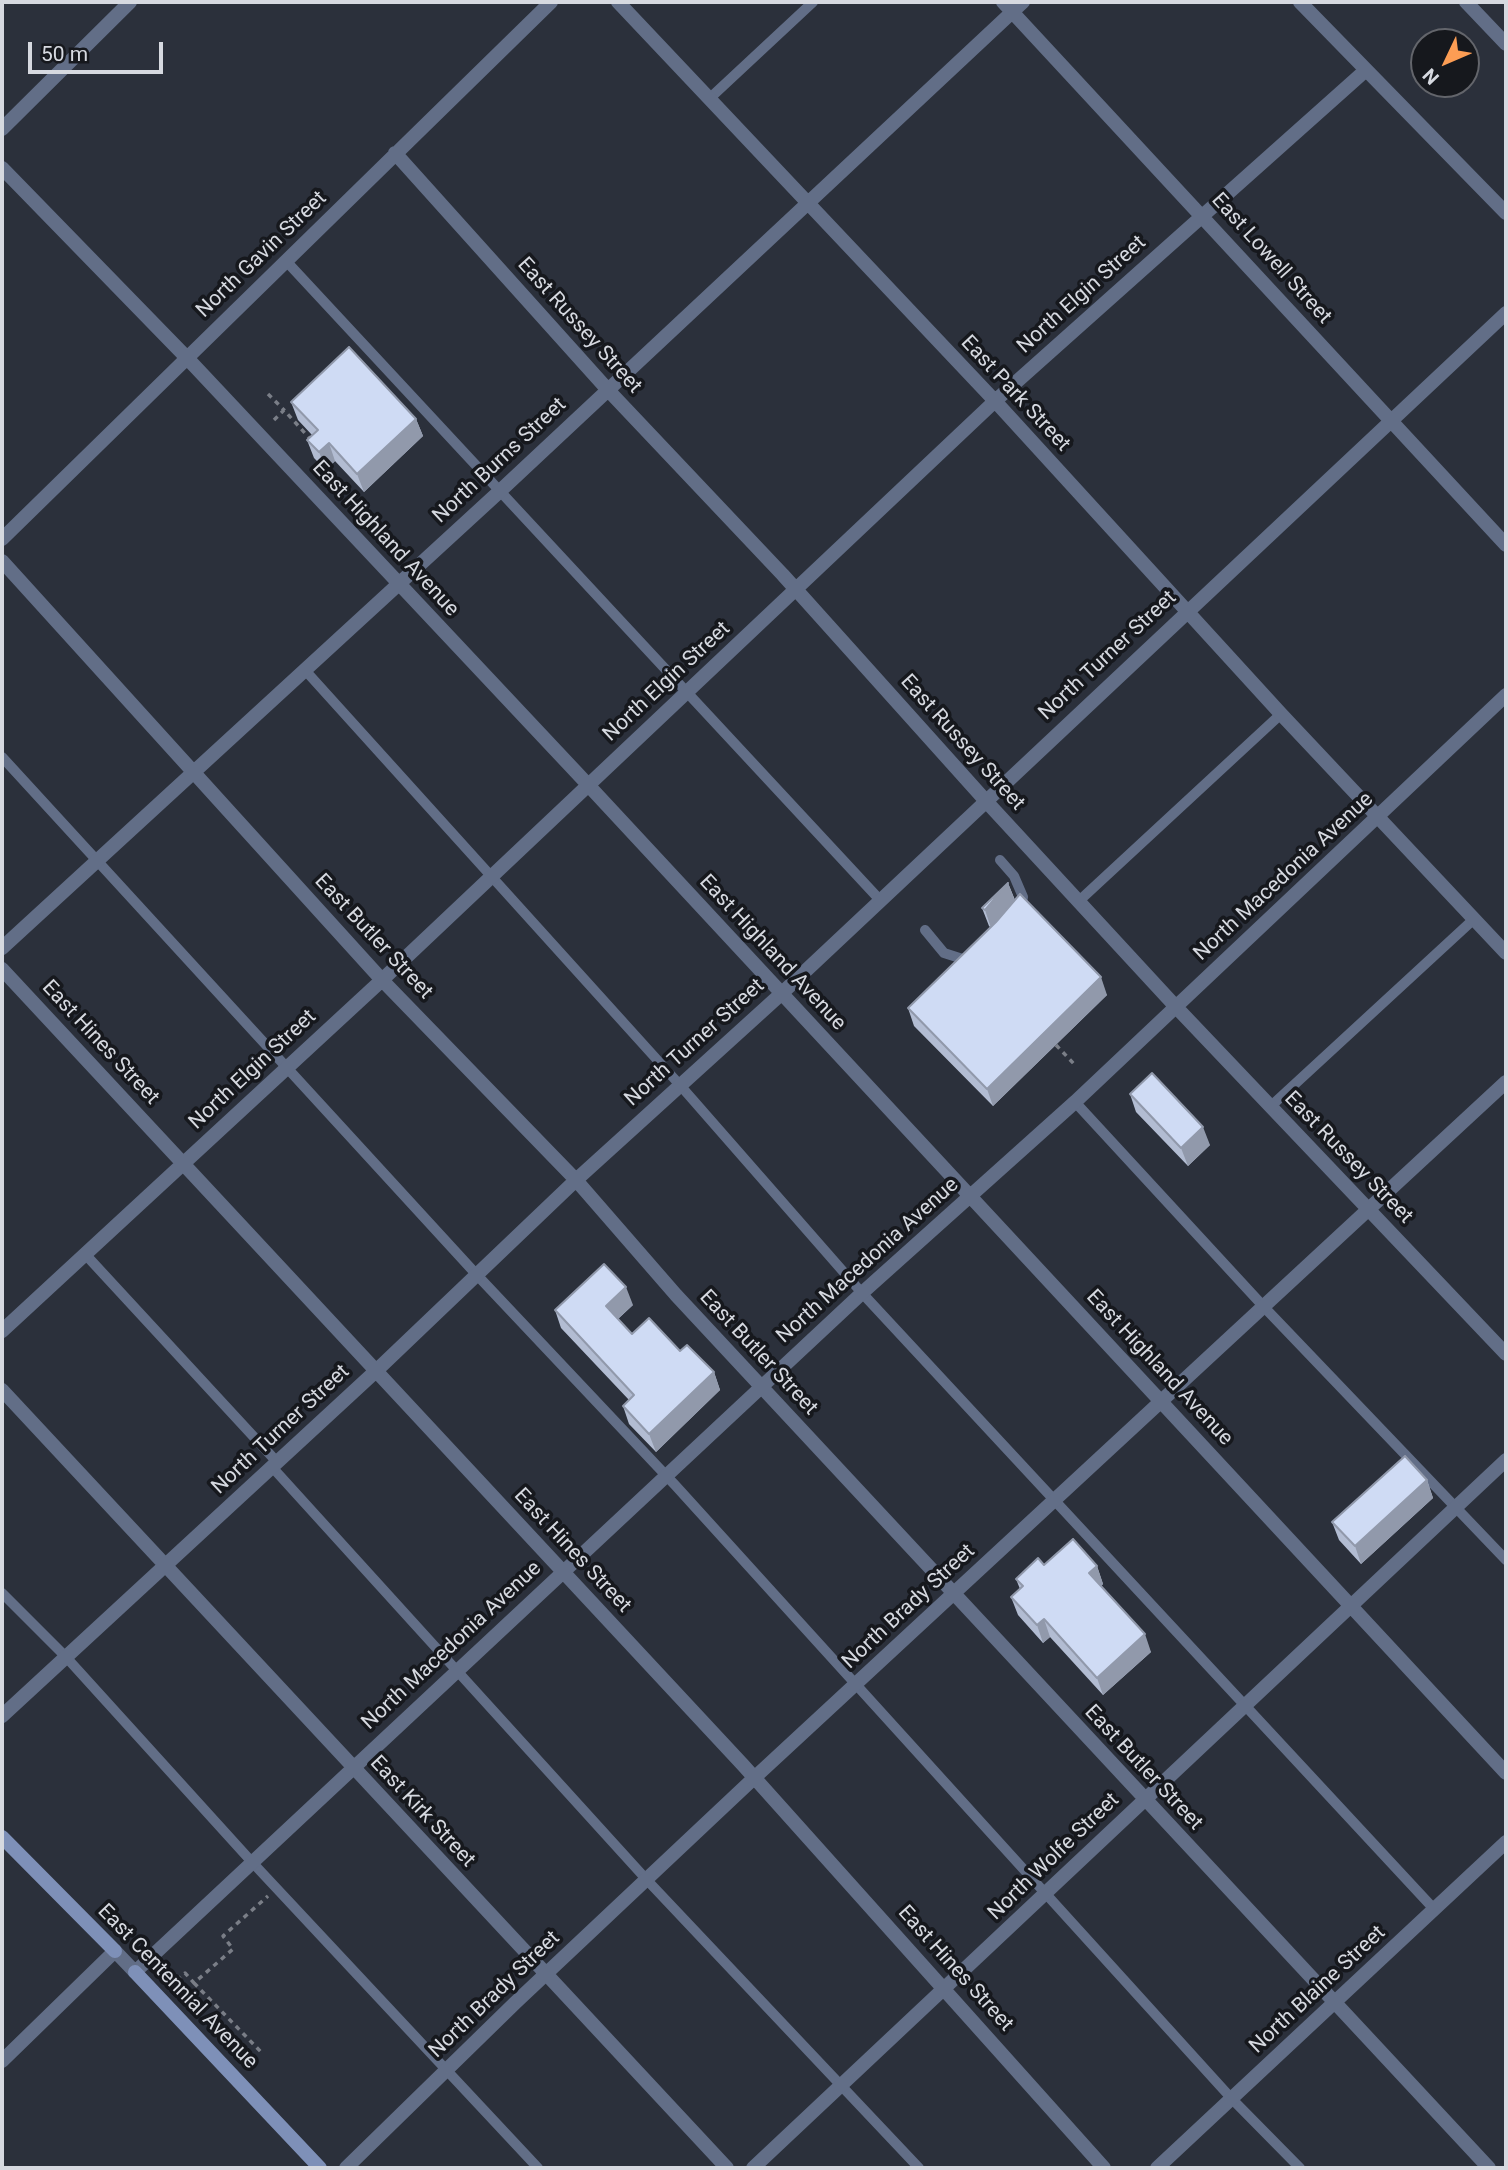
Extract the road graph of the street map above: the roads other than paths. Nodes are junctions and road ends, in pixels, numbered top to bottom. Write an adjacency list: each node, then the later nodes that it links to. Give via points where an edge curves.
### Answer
1 (130, 2): 11 (street)
2 (551, 2): 12 (street, North Gavin Street)
3 (618, 2): 10 (street, East Park Street)
4 (813, 2): 10 (lane)
5 (1300, 2): 9 (street)
6 (1466, 2): 8 (street)
7 (1013, 5): 14 (street, North Burns Street); 16 (street, East Lowell Street)
8 (1506, 44)
9 (1366, 70): 15 (street); 16 (street, North Elgin Street)
10 (709, 99): 14 (street, East Park Street)
11 (2, 129)
12 (395, 153): 17 (street, North Gavin Street); 20 (street, East Russey Street)
13 (2, 168): 19 (street, East Highland Avenue)
14 (807, 205): 20 (street, North Burns Street); 21 (street, East Park Street)
15 (1506, 213)
16 (1204, 216): 21 (street, North Elgin Street); 22 (street, East Lowell Street)
17 (287, 262): 19 (street, North Gavin Street); 23 (lane)
18 (1506, 313): 22 (street, North Turner Street)
19 (188, 359): 24 (street, North Gavin Street); 27 (street, East Highland Avenue)
20 (608, 390): 23 (street, North Burns Street); 28 (street, East Russey Street)
21 (995, 401): 28 (street, North Elgin Street); 29 (street, East Park Street)
22 (1389, 421): 25 (street, East Lowell Street); 29 (street, North Turner Street)
23 (500, 491): 27 (street, North Burns Street); 31 (lane)
24 (2, 539)
25 (1506, 545)
26 (2, 561): 35 (street, East Butler Street)
27 (398, 583): 30 (street, North Burns Street); 36 (street, East Highland Avenue)
28 (794, 590): 31 (street, North Elgin Street); 37 (street, East Russey Street)
29 (1188, 610): 33 (street, East Park Street); 37 (street, North Turner Street)
30 (304, 669): 35 (street, North Burns Street); 41 (lane)
31 (688, 691): 36 (street, North Elgin Street); 42 (lane)
32 (1506, 695): 38 (street, North Macedonia Avenue)
33 (1281, 714): 38 (street, East Park Street); 43 (lane)
34 (2, 757): 39 (lane)
35 (192, 771): 39 (street, North Burns Street); 51 (street, East Butler Street)
36 (588, 785): 41 (street, North Elgin Street); 52 (street, East Highland Avenue)
37 (985, 800): 42 (street, North Turner Street); 43 (street, East Russey Street)
38 (1379, 816): 45 (street, East Park Street); 53 (street, North Macedonia Avenue)
39 (96, 860): 47 (street, North Burns Street); 54 (lane)
40 (1000, 860): 44 (lane, via 1023,897 1024,904)
41 (489, 878): 51 (street, North Elgin Street); 56 (lane)
42 (880, 900): 52 (street, North Turner Street)
43 (1080, 901): 53 (street, East Russey Street)
44 (1015, 913)
45 (1474, 919): 49 (street, East Park Street); 58 (lane)
46 (925, 930): 48 (lane, via 944,953 967,962)
47 (2, 948)
48 (981, 950)
49 (1506, 953)
50 (2, 969): 59 (street, East Hines Street)
51 (382, 980): 54 (street, North Elgin Street); 60 (street, East Butler Street)
52 (781, 994): 56 (street, North Turner Street); 61 (street, East Highland Avenue)
53 (1177, 1008): 57 (street, North Macedonia Avenue); 58 (street, East Russey Street)
54 (288, 1067): 59 (street, North Elgin Street); 64 (lane)
55 (1506, 1082): 62 (street, North Brady Street)
56 (679, 1084): 60 (street, North Turner Street); 65 (lane)
57 (1076, 1102): 61 (street, North Macedonia Avenue); 66 (lane)
58 (1270, 1107): 62 (street, East Russey Street)
59 (183, 1163): 63 (street, North Elgin Street); 69 (street, East Hines Street)
60 (576, 1180): 64 (street, North Turner Street); 70 (street, East Butler Street)
61 (970, 1197): 65 (street, North Macedonia Avenue); 72 (street, East Highland Avenue)
62 (1368, 1209): 66 (street, North Brady Street); 68 (street, East Russey Street)
63 (85, 1254): 67 (street, North Elgin Street); 74 (lane)
64 (476, 1274): 69 (street, North Turner Street); 75 (lane)
65 (862, 1293): 70 (street, North Macedonia Avenue); 76 (lane)
66 (1264, 1307): 72 (street, North Brady Street); 77 (lane)
67 (2, 1331)
68 (1506, 1354)
69 (377, 1370): 74 (street, North Turner Street); 80 (street, East Hines Street)
70 (762, 1387): 75 (street, North Macedonia Avenue); 82 (street, East Butler Street)
71 (2, 1390): 79 (street, East Kirk Street)
72 (1160, 1400): 76 (street, North Brady Street); 83 (street, East Highland Avenue)
73 (1506, 1460): 77 (street, North Wolfe Street)
74 (274, 1464): 79 (street, North Turner Street); 85 (lane)
75 (666, 1475): 80 (street, North Macedonia Avenue); 86 (lane)
76 (1056, 1499): 82 (street, North Brady Street); 87 (lane)
77 (1457, 1508): 78 (lane); 83 (street, North Wolfe Street)
78 (1506, 1560)
79 (164, 1568): 84 (street, North Turner Street); 89 (street, East Kirk Street)
80 (563, 1571): 85 (street, North Macedonia Avenue); 91 (street, East Hines Street)
81 (2, 1593): 84 (lane)
82 (953, 1594): 86 (street, North Brady Street); 92 (street, East Butler Street)
83 (1349, 1605): 87 (street, North Wolfe Street); 90 (street, East Highland Avenue)
84 (66, 1657): 88 (street, North Turner Street); 95 (lane)
85 (457, 1670): 89 (street, North Macedonia Avenue); 96 (lane)
86 (856, 1684): 91 (street, North Brady Street); 97 (lane)
87 (1246, 1704): 92 (street, North Wolfe Street); 98 (lane)
88 (2, 1716)
89 (353, 1768): 95 (street, North Macedonia Avenue); 101 (street, East Kirk Street)
90 (1506, 1773)
91 (753, 1779): 96 (street, North Brady Street); 102 (street, East Hines Street)
92 (1144, 1800): 97 (street, North Wolfe Street); 103 (street, East Butler Street)
93 (2, 1837): 99 (street, East Centennial Avenue)
94 (1506, 1842): 98 (street, North Blaine Street)
95 (251, 1861): 100 (street, North Macedonia Avenue); 105 (lane)
96 (646, 1879): 101 (street, North Brady Street); 106 (lane)
97 (1046, 1895): 102 (street, North Wolfe Street); 107 (lane)
98 (1434, 1909): 103 (street, North Blaine Street)
99 (115, 1951): 100 (street, East Centennial Avenue); 104 (street)
100 (135, 1972): 108 (street, East Centennial Avenue)
101 (545, 1977): 105 (street, North Brady Street); 111 (street, East Kirk Street)
102 (945, 1989): 106 (street, North Wolfe Street); 114 (street, East Hines Street)
103 (1336, 2003): 107 (street, North Blaine Street); 117 (street, East Butler Street)
104 (2, 2061)
105 (445, 2071): 109 (street, North Brady Street); 110 (lane)
106 (842, 2085): 112 (street, North Wolfe Street); 113 (lane)
107 (1231, 2099): 115 (street, North Blaine Street); 116 (lane)
108 (320, 2168)
109 (345, 2168)
110 (538, 2168)
111 (727, 2168)
112 (753, 2168)
113 (919, 2168)
114 (1104, 2168)
115 (1157, 2168)
116 (1300, 2168)
117 (1489, 2168)

